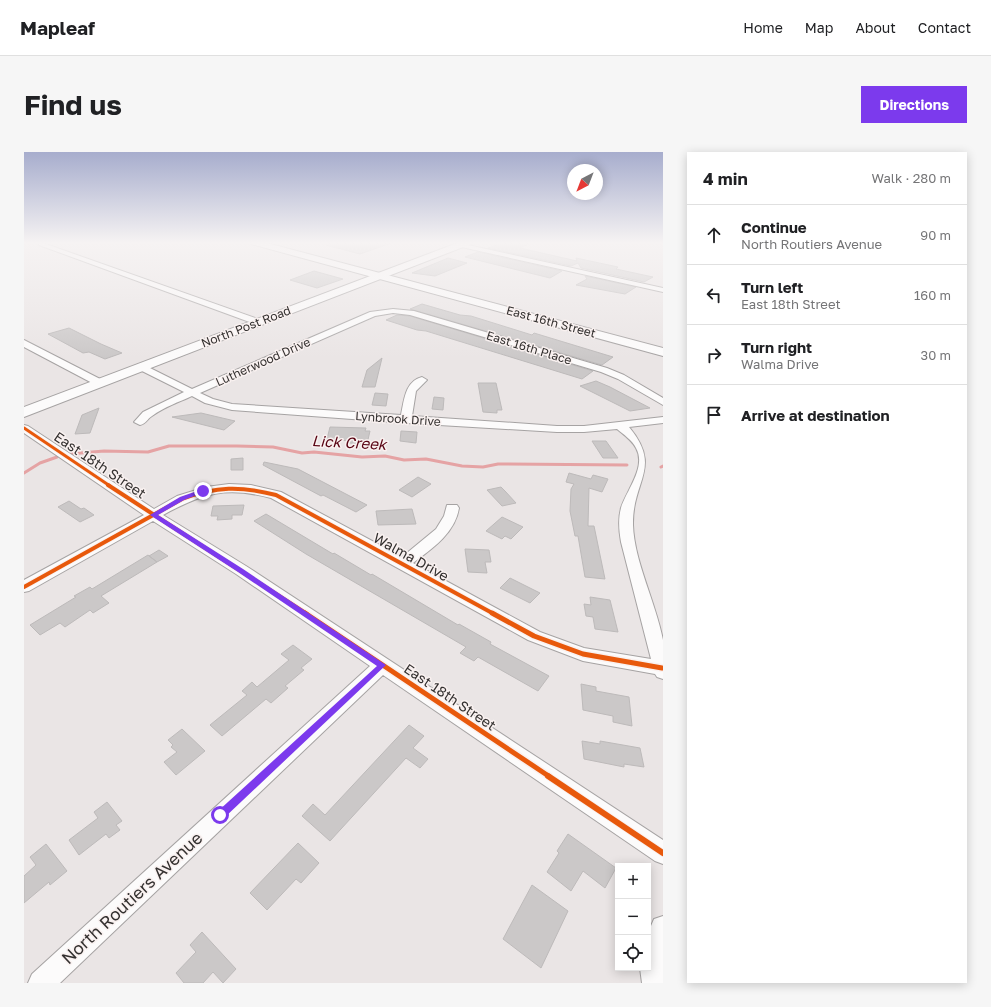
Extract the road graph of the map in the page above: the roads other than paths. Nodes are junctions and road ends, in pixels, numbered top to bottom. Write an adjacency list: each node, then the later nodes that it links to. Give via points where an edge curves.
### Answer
1 (143, 281): 9 (street)
2 (366, 281): 9 (main road, North Post Road)
3 (397, 281): 11 (street, East 16th Street)
4 (623, 281): 6 (street)
5 (663, 282): 6 (street)
6 (653, 288): 7 (street)
7 (663, 290)
8 (390, 311): 15 (street, Lutherwood Drive, via 373,314); 16 (street, East 16th Place, via 411,313 604,370)
9 (258, 322): 12 (main road, North Post Road)
10 (24, 343): 14 (street)
11 (663, 352)
12 (140, 367): 14 (main road, North Post Road); 15 (street, Lynbrook Drive)
13 (422, 380): 18 (street, via 413,386 410,392)
14 (100, 383): 17 (main road, North Post Road)
15 (192, 393): 18 (street, Lynbrook Drive, via 212,403 232,407); 20 (street, Lutherwood Drive, via 154,410)
16 (663, 402)
17 (24, 412)
18 (406, 420): 21 (street, Lynbrook Drive, via 557,429)
19 (663, 420): 21 (street, Lynbrook Drive)
20 (140, 422)
21 (619, 425): 28 (street, via 638,443 645,455 644,469 628,508 626,530)
22 (24, 428): 24 (street, East 18th Street)
23 (452, 508): 25 (street, via 452,518 446,528)
24 (153, 515): 25 (street, Walma Drive, via 203,491 234,487 259,490 276,495); 26 (street, Walma Drive); 27 (street, East 18th Street, via 241,570)
25 (402, 565): 28 (street, Walma Drive, via 554,644 598,658)
26 (24, 587)
27 (382, 665): 29 (street, East 18th Street); 31 (street, North Routiers Avenue)
28 (663, 670)
29 (663, 853)
30 (663, 928): 32 (street, via 654,950 652,968)
31 (41, 983)
32 (655, 983)

